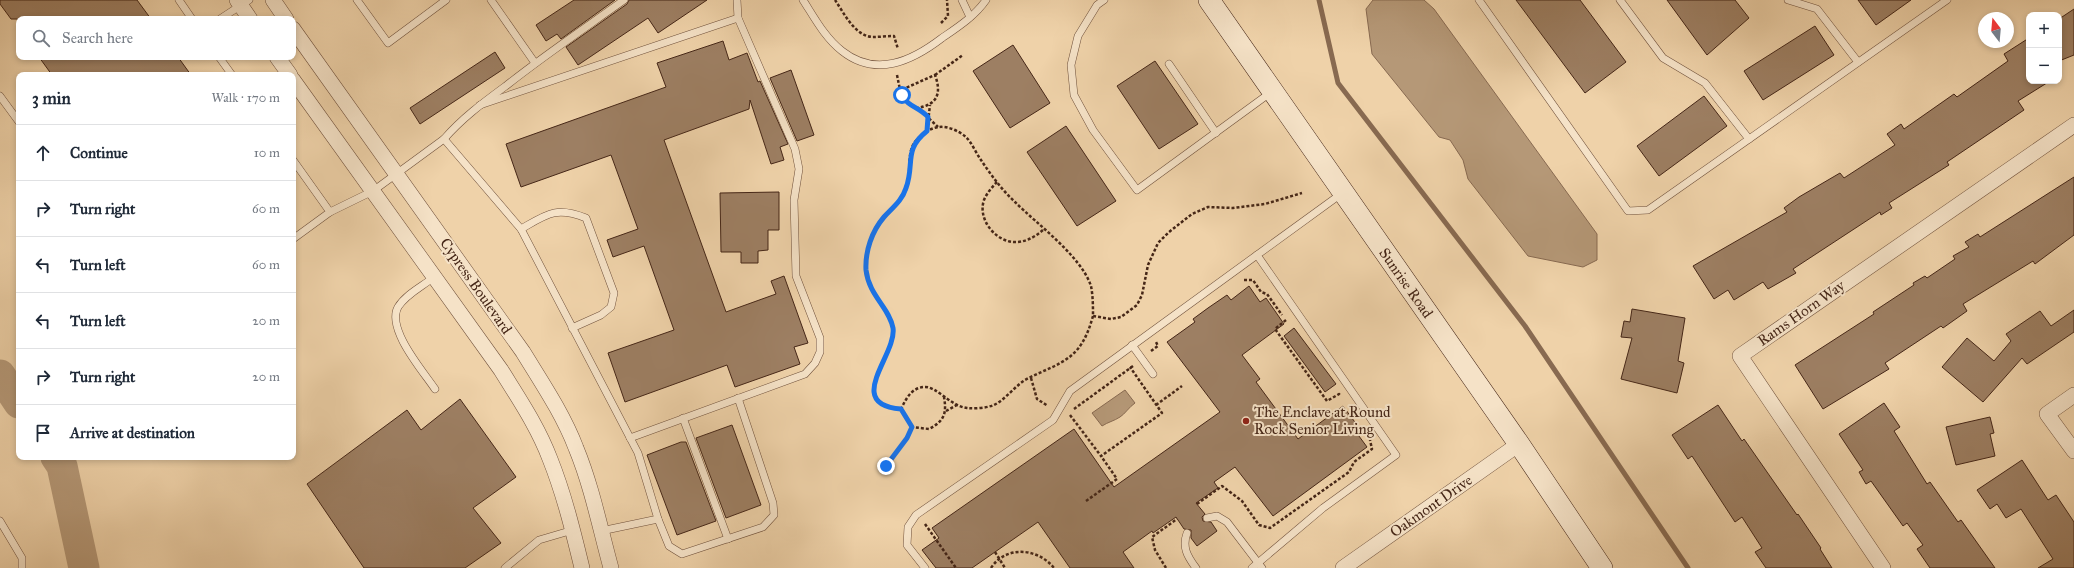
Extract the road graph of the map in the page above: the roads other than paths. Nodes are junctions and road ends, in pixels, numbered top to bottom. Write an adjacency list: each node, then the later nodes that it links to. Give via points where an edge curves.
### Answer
1 (179, 0): 18 (lane)
2 (273, 0): 21 (street)
3 (357, 0): 4 (lane, via 388,43)
4 (446, 0)
5 (491, 0): 28 (lane)
6 (624, 0): 28 (lane)
7 (737, 0): 23 (lane)
8 (803, 0): 22 (lane, via 819,26 842,51 861,62 876,64 893,65 910,58 937,42)
9 (962, 0): 22 (lane)
10 (986, 0): 22 (lane)
11 (1104, 0): 38 (lane, via 1097,5 1078,36 1071,65 1074,95 1093,130 1137,190)
12 (1209, 0): 33 (main road, Sunrise Road)
13 (1479, 0): 40 (lane, via 1628,211 1648,210)
14 (1620, 0): 40 (lane, via 1663,58 1704,83)
15 (1788, 0): 27 (lane, via 1817,8)
16 (1947, 0): 27 (lane)
17 (242, 2): 19 (lane); 20 (street)
18 (190, 16)
19 (224, 16)
20 (249, 16)
21 (284, 16)
22 (970, 17)
23 (738, 18): 35 (lane); 55 (lane, via 795,149 799,168 794,200 796,276 820,338 820,352 815,363 805,374)
24 (296, 32): 42 (street, Cypress Boulevard)
25 (221, 60): 30 (lane)
26 (279, 60): 31 (street)
27 (1858, 62): 40 (lane)
28 (535, 63): 35 (lane)
29 (1169, 64): 38 (lane)
30 (230, 72)
31 (288, 72)
32 (296, 84): 43 (street, Cypress Boulevard)
33 (1272, 91): 38 (lane); 44 (main road, Sunrise Road)
34 (0, 96): 36 (lane)
35 (480, 105): 39 (lane, via 458,123)
36 (16, 118)
37 (2074, 125): 76 (street, Rams Horn Way, via 1740,356)
38 (1216, 133)
39 (444, 139): 42 (lane); 46 (lane)
40 (1749, 139)
41 (296, 164): 45 (lane)
42 (397, 175): 43 (lane); 64 (street, Cypress Boulevard, via 523,352 554,401 576,447 594,500)
43 (373, 191): 45 (lane); 49 (street, Cypress Boulevard)
44 (1343, 193): 48 (lane); 58 (main road, Sunrise Road)
45 (330, 212): 47 (lane)
46 (521, 229): 50 (lane); 50 (lane, via 555,212 570,211 586,218 614,293 611,307 601,315)
47 (296, 237)
48 (1257, 255): 51 (lane); 67 (lane, via 1396,455 1323,508)
49 (434, 277): 53 (lane, via 405,299 398,308 396,325 400,338); 63 (street, Cypress Boulevard, via 501,370 528,414 550,458)
50 (572, 328): 57 (lane)
51 (1132, 345): 52 (lane); 72 (lane, via 1070,391 1053,420 916,515 908,527 907,545)
52 (1153, 374)
53 (435, 389)
54 (2074, 396): 59 (street, via 2047,414)
55 (738, 398): 56 (lane); 66 (lane, via 773,503 774,515 763,527)
56 (683, 418): 57 (lane); 66 (lane)
57 (630, 438): 61 (lane, via 638,453)
58 (1519, 444): 74 (street, Oakmont Drive); 75 (main road, Sunrise Road)
59 (2074, 451)
60 (1207, 518): 67 (lane, via 1217,516 1227,522)
61 (658, 519): 64 (lane); 66 (lane, via 669,546 682,554)
62 (0, 522): 68 (lane, via 22,558)
63 (573, 530): 69 (lane, via 539,540); 70 (street, Cypress Boulevard)
64 (601, 531): 71 (street, Cypress Boulevard)
65 (1187, 533): 73 (lane, via 1184,542 1188,556)
66 (728, 539)
67 (1257, 566)
68 (22, 568)
69 (505, 568)
70 (582, 568)
71 (611, 568)
72 (925, 568)
73 (1196, 568)
74 (1343, 568)
75 (1602, 568)
76 (1883, 568)

